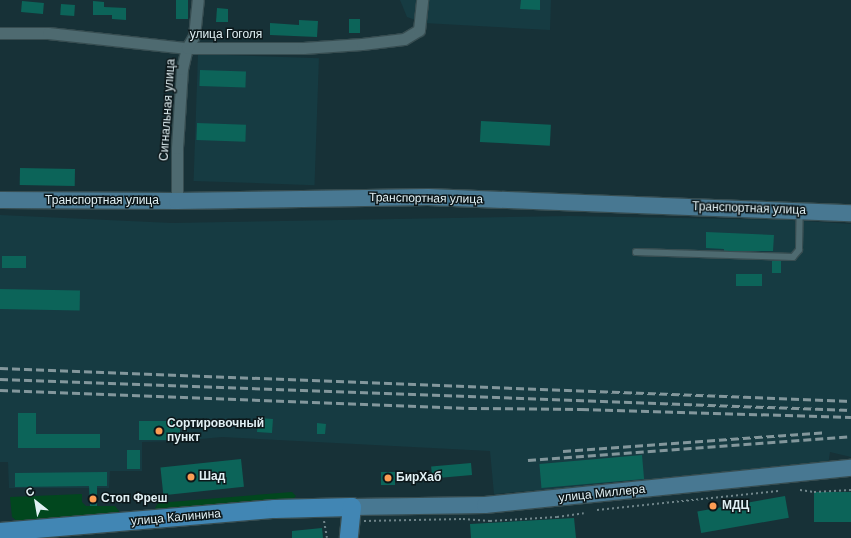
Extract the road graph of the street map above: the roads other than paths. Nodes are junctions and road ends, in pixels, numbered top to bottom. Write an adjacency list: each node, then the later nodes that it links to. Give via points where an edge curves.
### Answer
1 (198, 0): 4 (street, Сигнальная улица, via 194,36)
2 (422, 0): 4 (street, улица Гоголя, via 419,30 404,39 303,48)
3 (0, 33): 4 (street, улица Гоголя, via 48,33)
4 (187, 48): 6 (street, Сигнальная улица, via 182,69 177,148)
5 (0, 200): 6 (main road, Транспортная улица)
6 (177, 201): 7 (main road, Транспортная улица, via 428,197)
7 (800, 211): 8 (main road, Транспортная улица); 9 (lane, via 799,250 792,257)
8 (851, 213)
9 (636, 252)
10 (851, 468): 11 (main road, улица Миллера, via 486,505)
11 (352, 507): 12 (main road, улица Калинина, via 275,509); 13 (main road)
12 (0, 532)
13 (355, 533)

